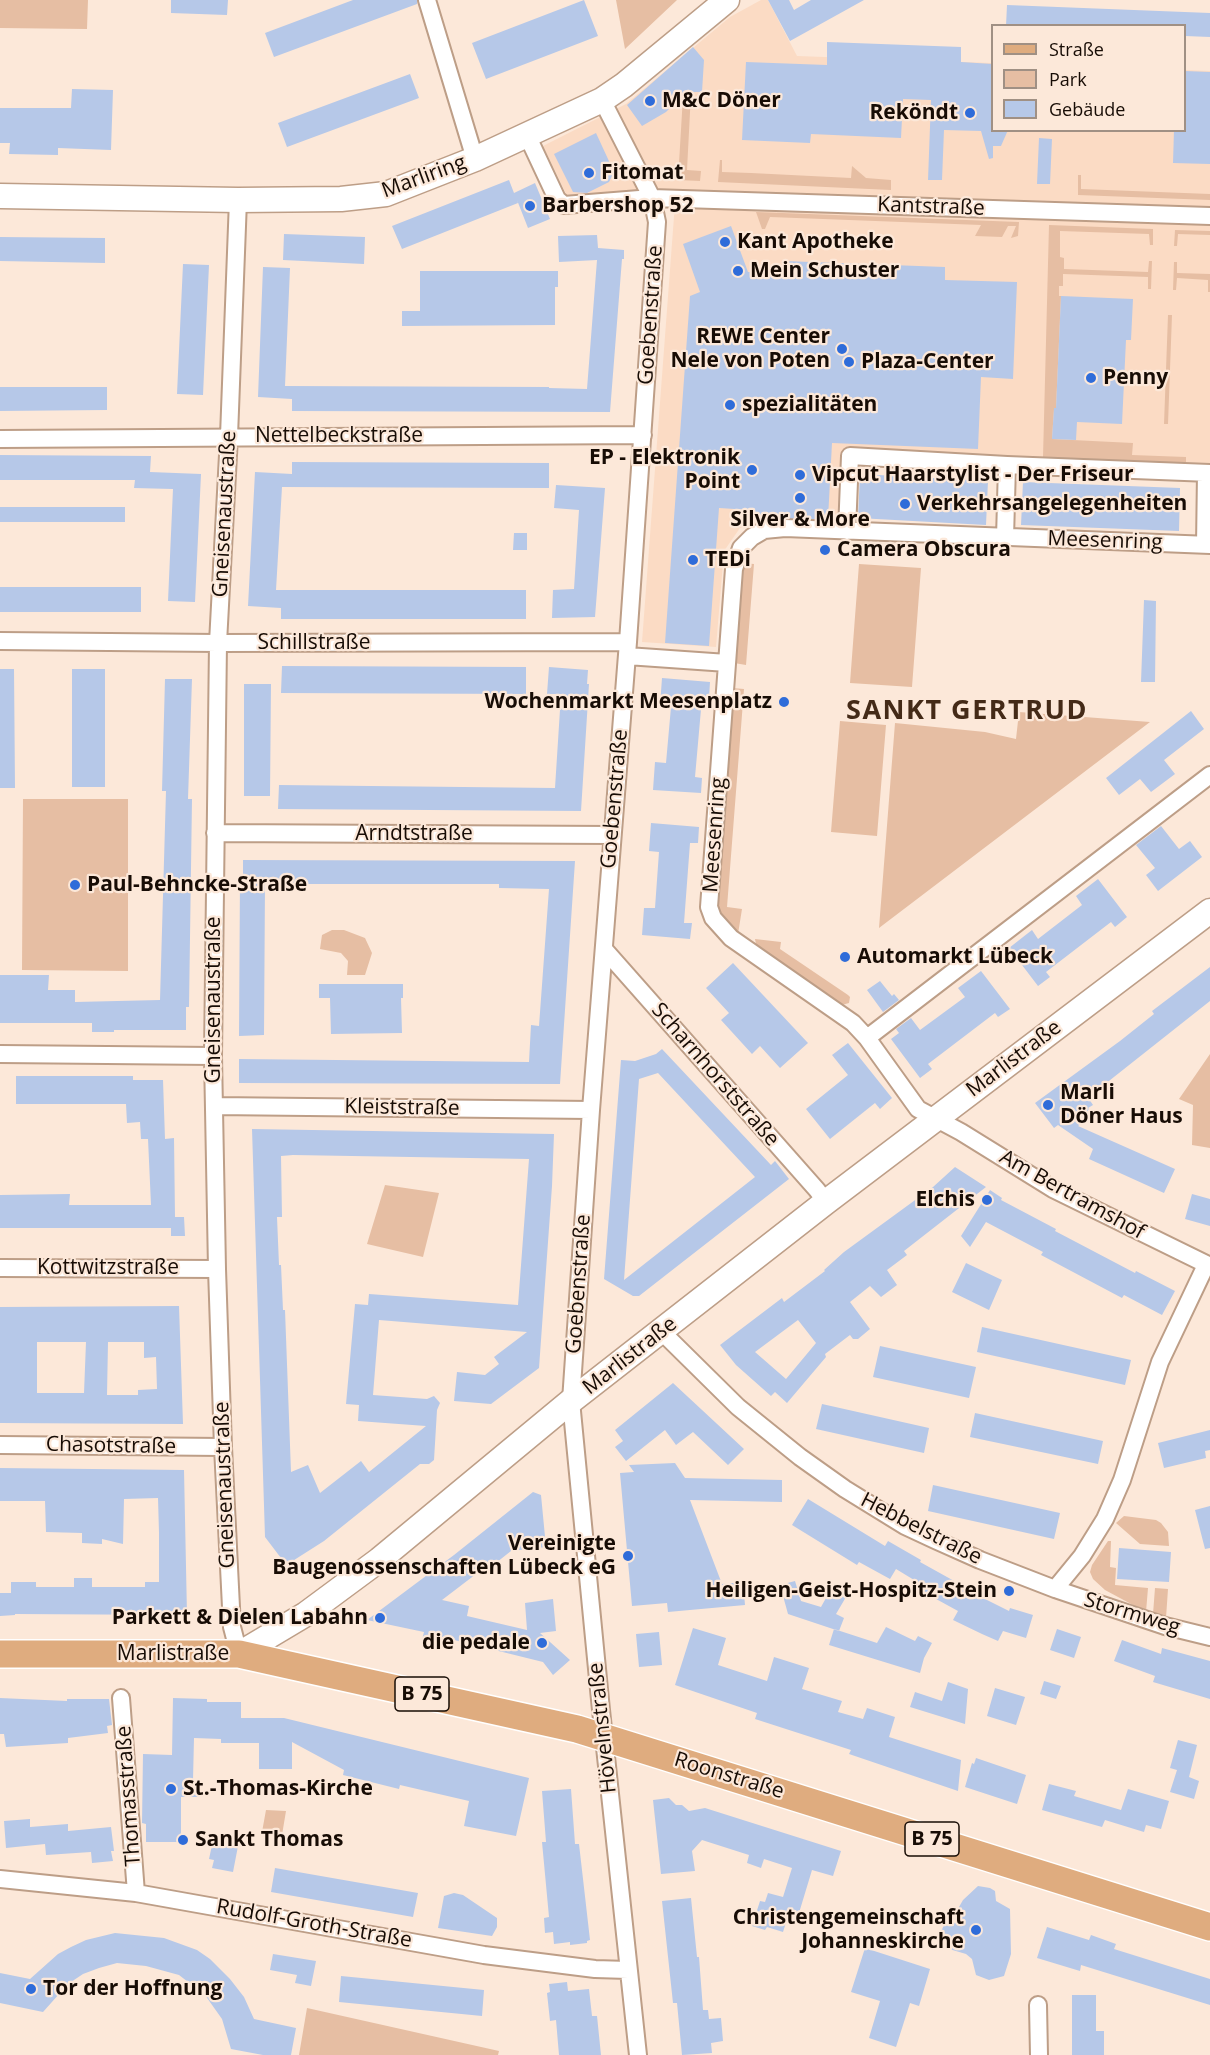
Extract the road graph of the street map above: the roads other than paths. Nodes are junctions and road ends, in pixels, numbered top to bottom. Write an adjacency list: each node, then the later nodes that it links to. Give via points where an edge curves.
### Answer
1 (427, 0): 5 (street)
2 (727, 0): 3 (main road, Marliring)
3 (602, 100): 4 (main road, Marliring); 7 (street, Goebenstraße)
4 (527, 135): 5 (main road, Marliring); 7 (street, via 557,199 564,205)
5 (475, 159): 8 (main road, Marliring, via 386,194 341,199)
6 (0, 196): 8 (main road, Marliring)
7 (652, 198): 9 (street, Kantstraße); 10 (street, Goebenstraße, via 657,222)
8 (238, 200): 11 (street, Gneisenaustraße)
9 (1210, 216)
10 (642, 435): 11 (street, Nettelbeckstraße); 20 (street, Goebenstraße)
11 (229, 436): 12 (street, Nettelbeckstraße); 19 (street, Gneisenaustraße)
12 (0, 439)
13 (1007, 465): 14 (street, Meesenring); 15 (street, Meesenring, via 850,456); 16 (street)
14 (1208, 473): 17 (street, Meesenring)
15 (847, 531): 16 (street, Meesenring); 21 (street, Meesenring, via 771,529 758,532 746,542 734,570)
16 (1005, 538): 17 (street, Meesenring)
17 (1207, 545)
18 (0, 641): 19 (street, Schillstraße)
19 (218, 643): 20 (street, Schillstraße); 23 (street, Gneisenaustraße)
20 (628, 649): 21 (street); 24 (street, Goebenstraße)
21 (727, 663): 27 (street, Meesenring, via 711,913 731,938 853,1023)
22 (1210, 775): 27 (street)
23 (215, 833): 24 (street, Arndtstraße); 29 (street, Gneisenaustraße)
24 (612, 835): 26 (street, Goebenstraße)
25 (1210, 911): 32 (main road, Marlistraße)
26 (604, 949): 31 (street, Goebenstraße); 33 (street, Scharnhorststraße)
27 (867, 1038): 32 (street, Meesenring, via 918,1109)
28 (0, 1054): 29 (street)
29 (213, 1056): 30 (street, Gneisenaustraße)
30 (214, 1106): 31 (street, Kleiststraße); 36 (street, Gneisenaustraße)
31 (591, 1110): 38 (street, Goebenstraße)
32 (936, 1119): 33 (main road, Marlistraße); 34 (street, Am Bertramshof, via 1053,1189)
33 (826, 1202): 37 (main road, Marlistraße)
34 (1208, 1265): 41 (street, via 1160,1362 1122,1480 1105,1519)
35 (0, 1268): 36 (street, Kottwitzstraße)
36 (217, 1269): 40 (street, Gneisenaustraße)
37 (662, 1332): 38 (main road, Marlistraße); 41 (street, Hebbelstraße, via 738,1407 845,1490 905,1526)
38 (571, 1401): 44 (main road, Marlistraße, via 379,1560 306,1614); 46 (street, Hövelnstraße)
39 (0, 1445): 40 (street, Chasotstraße)
40 (223, 1447): 44 (street, Gneisenaustraße, via 232,1627)
41 (1055, 1589): 42 (street, Stormweg)
42 (1210, 1637)
43 (0, 1654): 44 (main road, Marlistraße / B 75)
44 (239, 1654): 46 (main road, Roonstraße / B 75)
45 (121, 1698): 48 (street, Thomasstraße)
46 (604, 1736): 49 (main road, Roonstraße / B 75); 50 (street, Hövelnstraße)
47 (0, 1879): 48 (street, Rudolf-Groth-Straße)
48 (136, 1893): 50 (street, Rudolf-Groth-Straße, via 484,1954)
49 (1210, 1927)
50 (628, 1970): 52 (street, Hövelnstraße)
51 (1038, 2005): 53 (street)
52 (638, 2055)
53 (1040, 2055)

